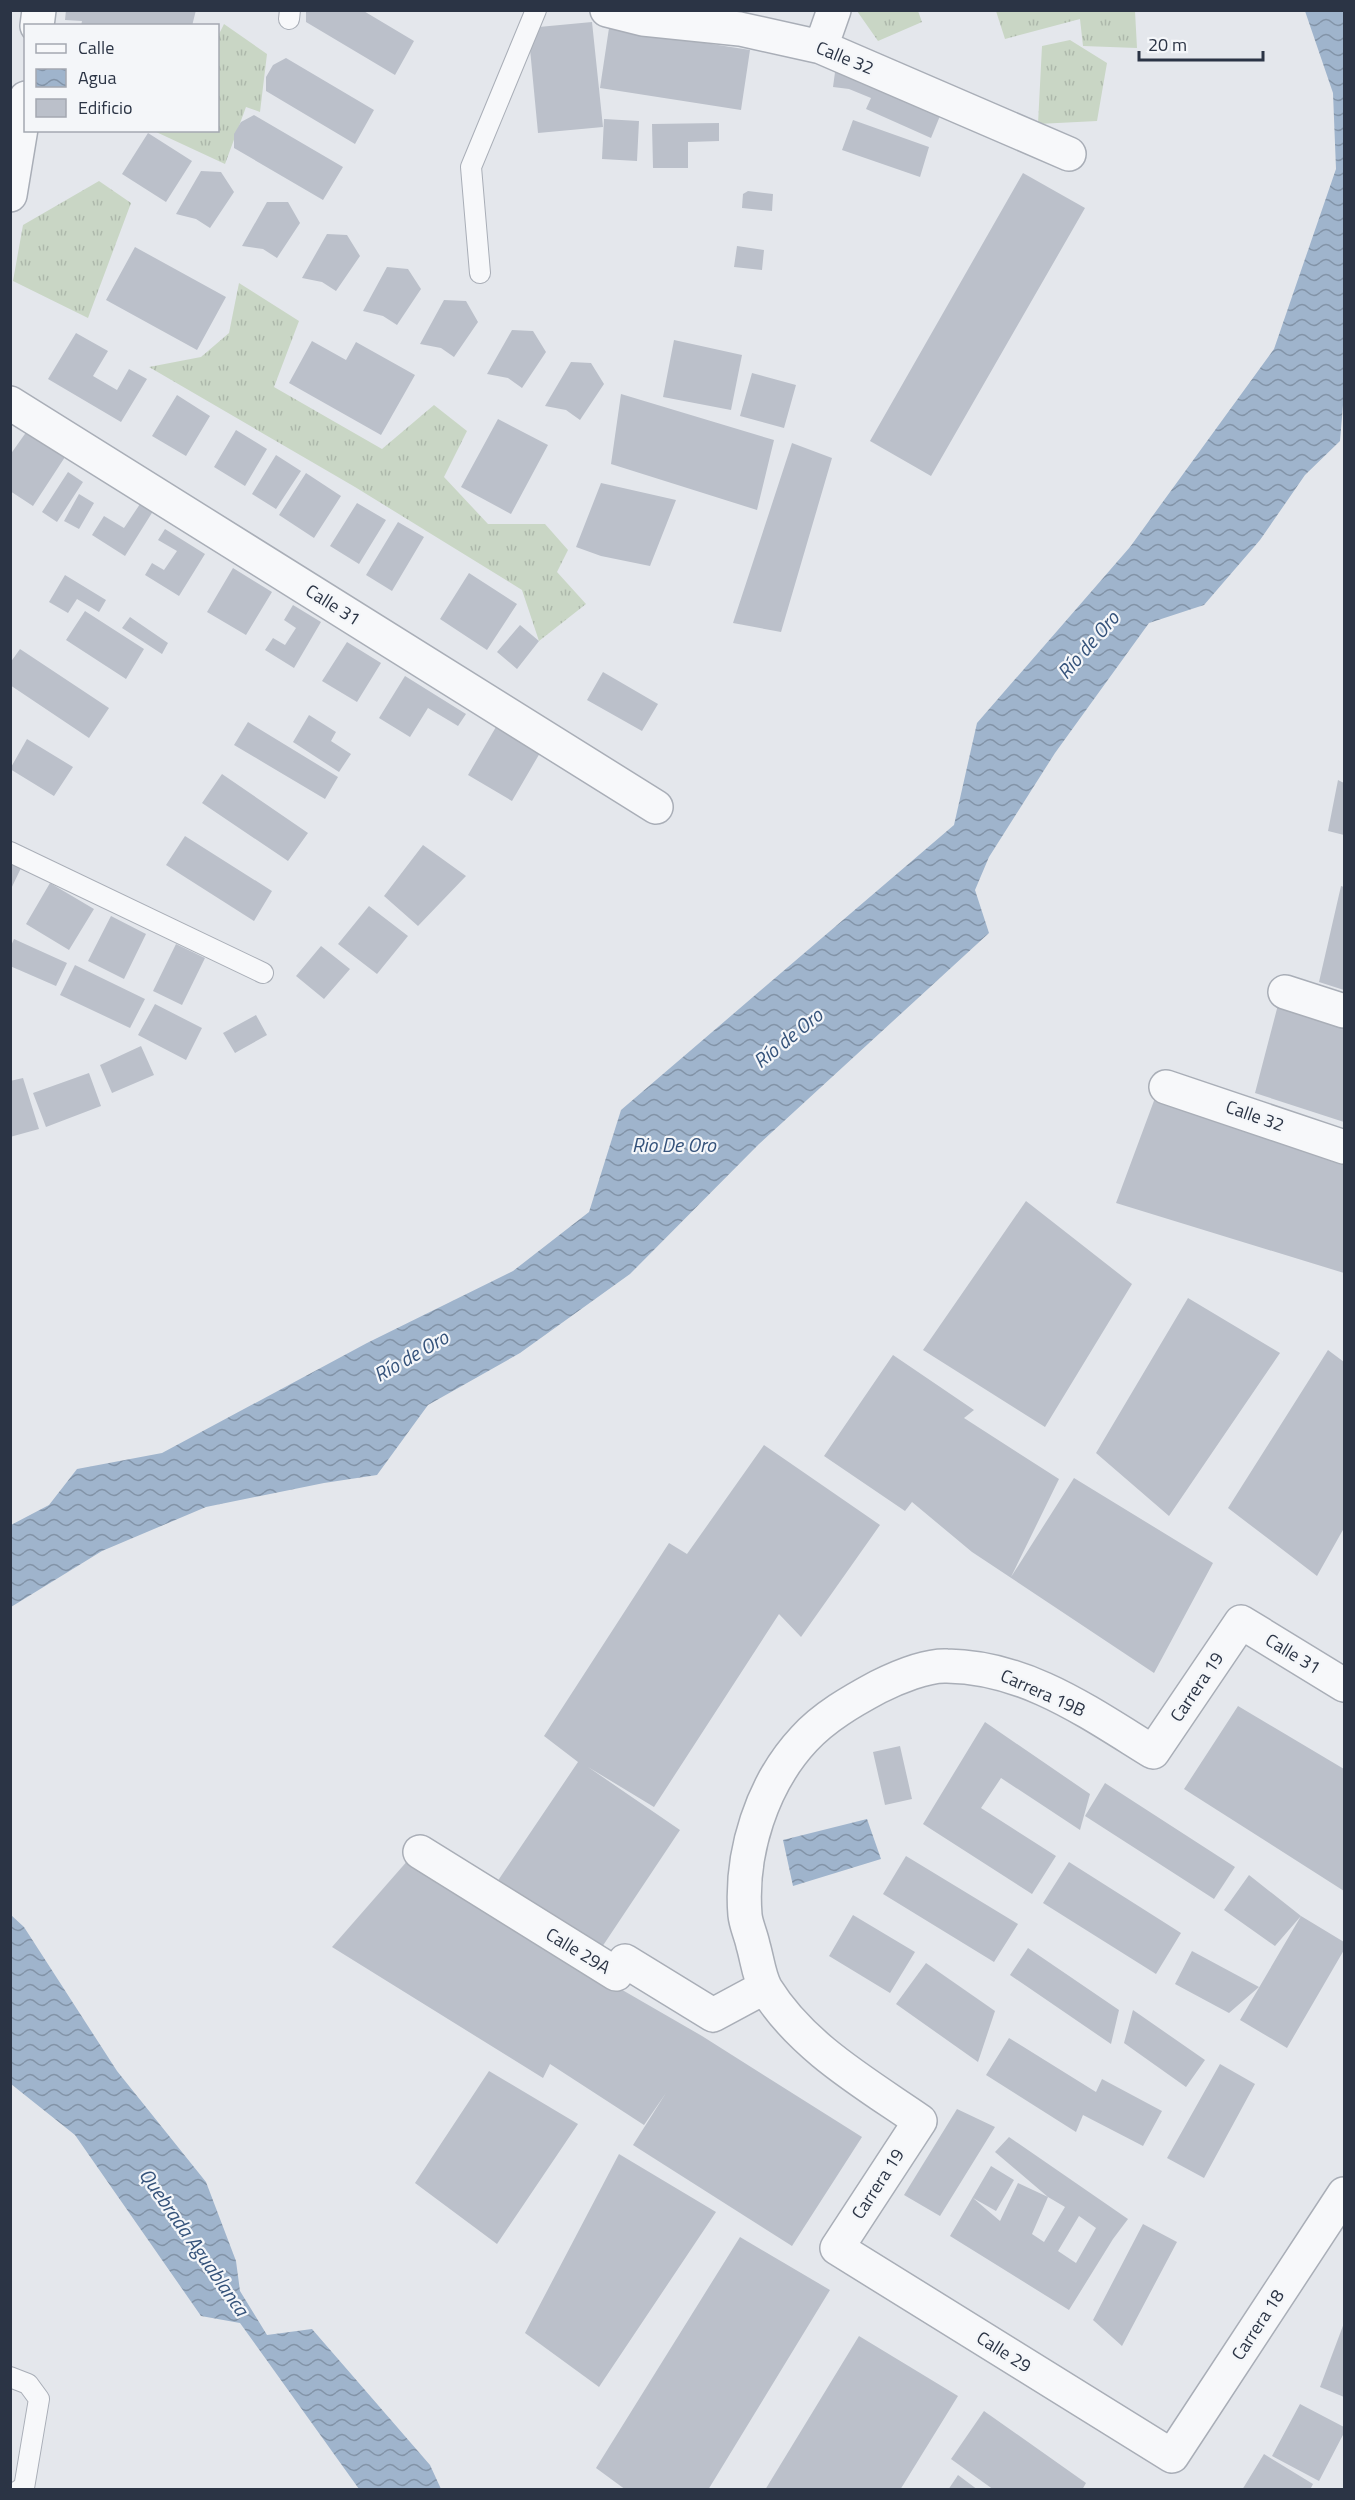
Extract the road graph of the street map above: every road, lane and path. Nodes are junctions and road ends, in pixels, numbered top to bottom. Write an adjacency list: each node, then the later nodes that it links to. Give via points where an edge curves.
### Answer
1 (536, 10): 8 (lane, via 471,167)
2 (607, 10): 4 (street, Calle 32, via 740,29)
3 (834, 10): 4 (street)
4 (821, 46): 6 (street, Calle 32)
5 (24, 110): 7 (street)
6 (1069, 154)
7 (10, 195)
8 (480, 273)
9 (10, 403): 10 (street, Calle 31)
10 (656, 807)
11 (10, 852): 12 (lane)
12 (263, 973)
13 (1285, 992): 14 (street)
14 (1344, 1011)
15 (1166, 1087): 16 (street, Calle 32)
16 (1344, 1147)
17 (1241, 1622): 18 (street, Calle 31); 19 (street, Carrera 19)
18 (1344, 1685)
19 (1153, 1752): 21 (street, Carrera 19B, via 1067,1699 1007,1673 945,1665 897,1677 850,1702 804,1738 772,1782 755,1827 745,1869 745,1916)
20 (420, 1852): 21 (street, Calle 29A, via 616,1974 625,1961 713,2015)
21 (765, 1987): 22 (street, Carrera 19B, via 799,2029 843,2069)
22 (920, 2121): 24 (street, Carrera 19)
23 (1344, 2194): 26 (street, Carrera 18)
24 (837, 2248): 26 (street, Calle 29)
25 (10, 2377): 27 (lane, via 28,2384 39,2399 24,2488)
26 (1172, 2456)
27 (19, 2490)

